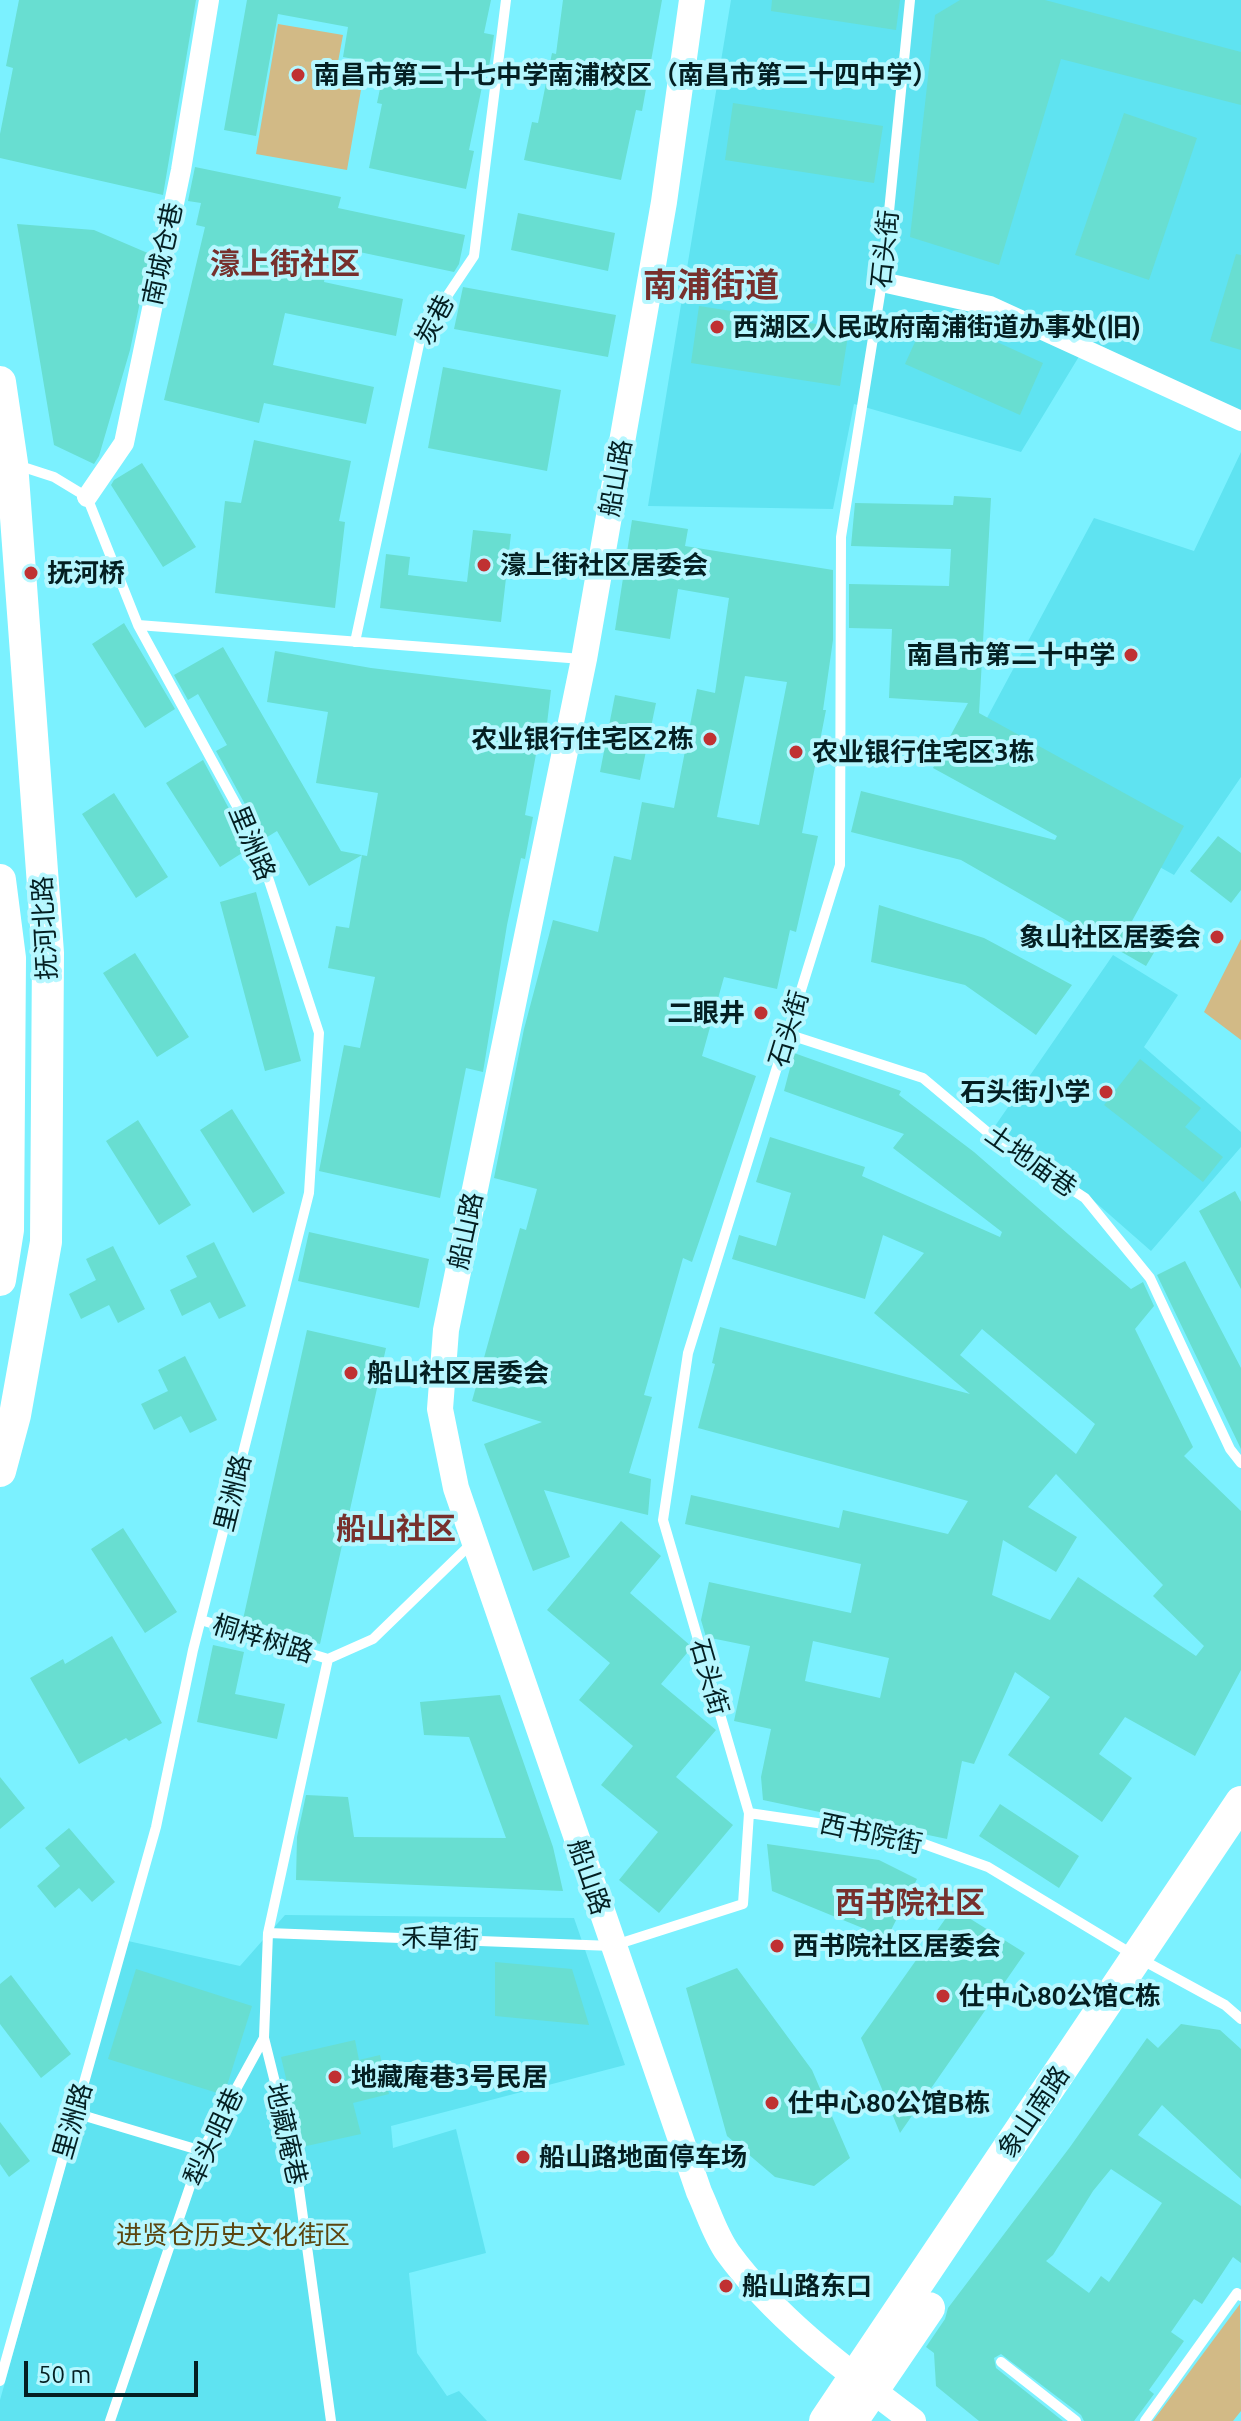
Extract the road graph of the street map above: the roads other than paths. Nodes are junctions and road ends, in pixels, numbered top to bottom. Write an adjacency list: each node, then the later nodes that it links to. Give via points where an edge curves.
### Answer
1 (209, 0): 9 (street, 南城仓巷, via 181,170 124,443)
2 (506, 0): 11 (lane, 炭巷, via 474,256 421,335)
3 (692, 0): 12 (street, 船山路, via 664,202)
4 (910, 0): 5 (lane, 石头街)
5 (882, 282): 7 (street, via 990,306); 14 (lane, 石头街, via 841,537 840,865)
6 (0, 382): 8 (main road, 抚河北路)
7 (1241, 421)
8 (12, 463): 9 (lane, via 54,477); 17 (main road, 抚河北路, via 48,953 46,1242)
9 (87, 497): 10 (lane, 里洲路)
10 (138, 625): 11 (lane); 19 (lane, 里洲路, via 256,841 319,1033 309,1193)
11 (355, 642): 12 (lane)
12 (584, 659): 18 (street, 船山路, via 446,1330 440,1409 456,1488)
13 (0, 880): 15 (main road, 抚河北路, via 10,958 8,1230)
14 (787, 1034): 16 (lane, 土地庙巷, via 923,1078 998,1141 1085,1198 1150,1278); 22 (lane, 石头街, via 688,1353 663,1520)
15 (0, 1280)
16 (1241, 1463)
17 (0, 1471)
18 (474, 1541): 20 (lane, 桐梓树路, via 373,1639); 25 (street, 船山路)
19 (201, 1620): 20 (lane, 桐梓树路); 29 (lane, 里洲路, via 156,1827)
20 (328, 1659): 24 (lane)
21 (1241, 1802): 26 (main road, 象山南路)
22 (749, 1813): 25 (lane, 石头街, via 743,1904); 26 (lane, 西书院街, via 899,1835 988,1867)
23 (1241, 1841): 26 (main road, 象山南路)
24 (268, 1933): 25 (lane, 禾草街); 28 (lane)
25 (612, 1946): 34 (street, 船山路, via 699,2192 726,2250 767,2299)
26 (1146, 1961): 27 (lane, 西书院街); 34 (main road, 象山南路)
27 (1241, 2019)
28 (264, 2038): 30 (lane, 犁头咀巷); 36 (lane, 地藏庵巷, via 296,2167)
29 (75, 2113): 30 (lane); 33 (lane, 里洲路)
30 (202, 2151): 35 (lane, 犁头咀巷)
31 (1241, 2296): 41 (lane, via 1237,2293)
32 (1001, 2362): 40 (lane)
33 (0, 2381)
34 (865, 2385): 37 (main road, 象山南路); 38 (main road, 象山南路); 39 (street, 船山路)
35 (110, 2421)
36 (331, 2421)
37 (825, 2421)
38 (852, 2421)
39 (913, 2421)
40 (1076, 2421)
41 (1145, 2421)

